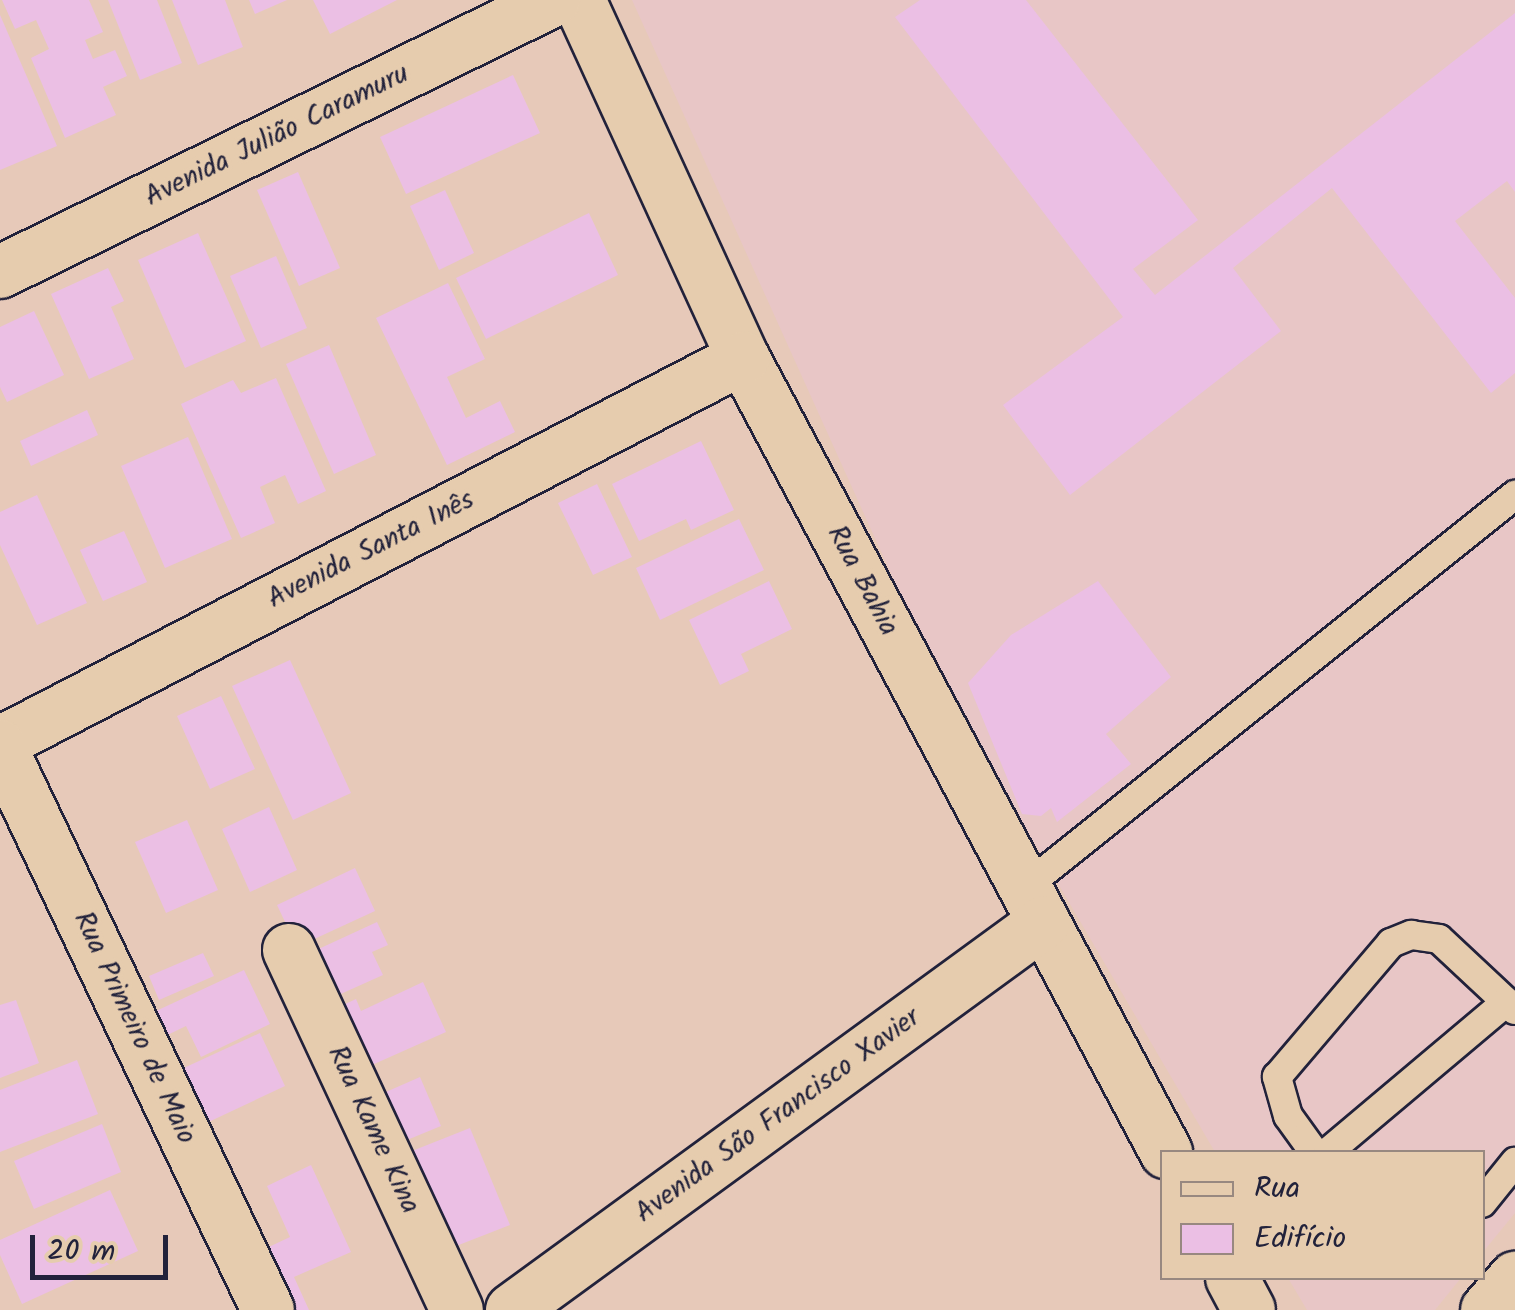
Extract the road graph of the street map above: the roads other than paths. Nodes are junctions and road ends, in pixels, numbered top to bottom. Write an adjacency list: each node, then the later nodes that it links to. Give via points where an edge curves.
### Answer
1 (554, 0): 3 (street, Avenida Julião Caramuru)
2 (580, 0): 4 (street, Rua Bahia)
3 (0, 272)
4 (742, 358): 6 (street, Avenida Santa Inês); 7 (street, Rua Bahia)
5 (1515, 494): 7 (lane)
6 (0, 745): 17 (street, Rua Primeiro de Maio)
7 (1034, 904): 10 (street, Rua Bahia); 19 (street, Avenida São Francisco Xavier)
8 (288, 950): 18 (street, Rua Kame Kina)
9 (1510, 1006): 11 (lane, via 1439,939 1410,935 1391,943 1277,1077 1288,1116); 12 (lane)
10 (1165, 1150)
11 (1313, 1150)
12 (1330, 1150)
13 (1515, 1162): 14 (lane)
14 (1485, 1199)
15 (1515, 1278): 21 (street)
16 (1233, 1280): 20 (street)
17 (268, 1310)
18 (457, 1310)
19 (512, 1310)
20 (1249, 1310)
21 (1487, 1310)

